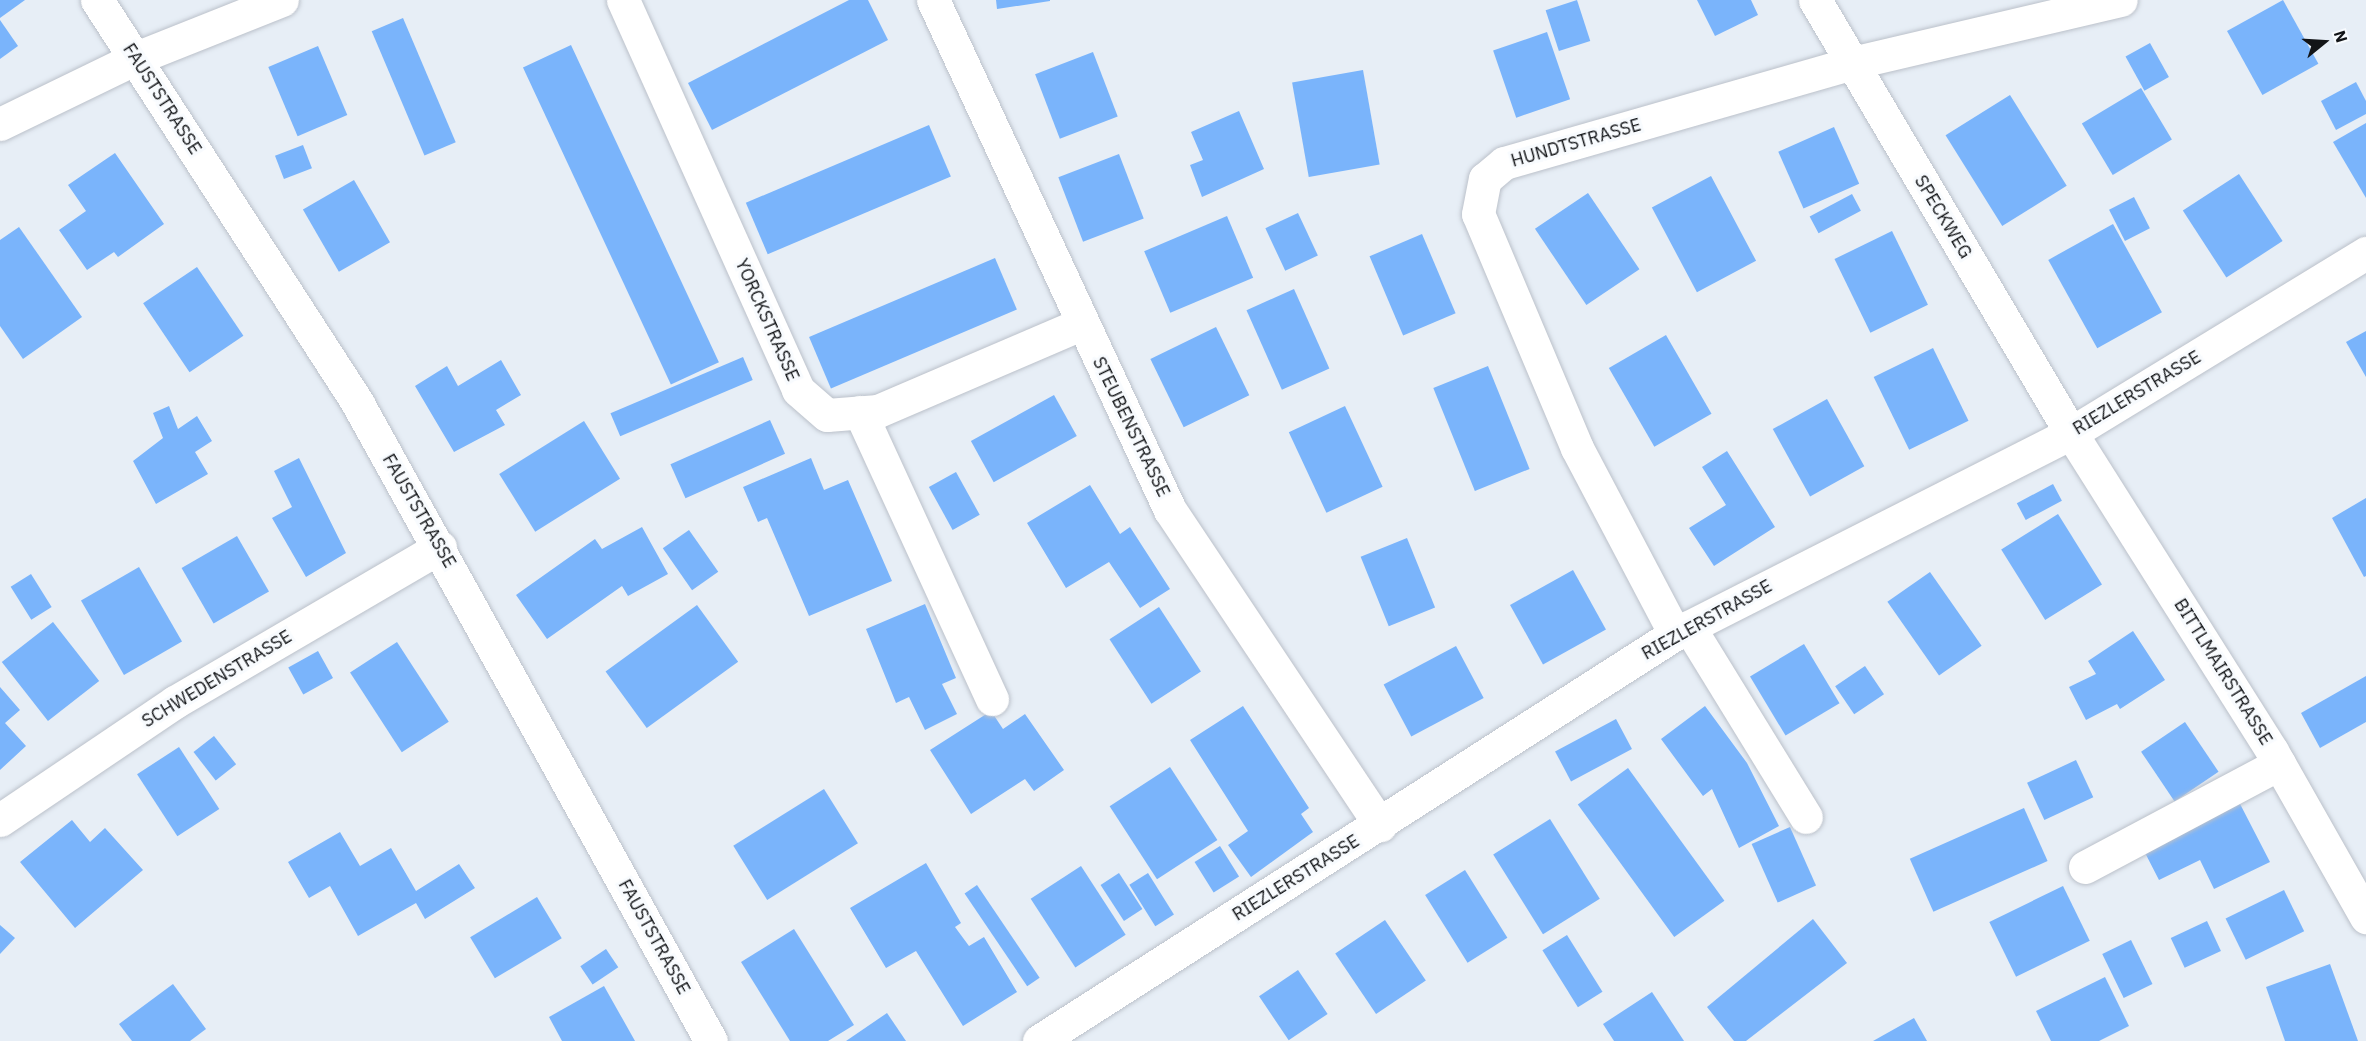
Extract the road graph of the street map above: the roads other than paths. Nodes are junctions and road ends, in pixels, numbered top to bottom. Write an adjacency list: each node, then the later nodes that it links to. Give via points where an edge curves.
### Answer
1 (97, 0): 7 (street, FAUSTSTRASSE)
2 (282, 0): 7 (street)
3 (623, 0): 12 (street, YORCKSTRASSE, via 798,390 828,416)
4 (933, 0): 11 (street, STEUBENSTRASSE)
5 (1815, 0): 8 (street, SPECKWEG)
6 (2121, 0): 8 (street, HUNDTSTRASSE)
7 (136, 58): 9 (street); 14 (street, FAUSTSTRASSE, via 358,404)
8 (1852, 63): 13 (street, SPECKWEG); 15 (street, HUNDTSTRASSE, via 1504,163 1485,179 1478,214 1577,448)
9 (0, 124)
10 (2366, 253): 13 (street, RIEZLERSTRASSE)
11 (1081, 324): 12 (street, YORCKSTRASSE, via 878,411); 20 (street, STEUBENSTRASSE, via 1170,510)
12 (860, 412): 16 (street)
13 (2071, 433): 15 (street, RIEZLERSTRASSE); 17 (street, BITTLMAIRSTRASSE)
14 (440, 547): 19 (street, SCHWEDENSTRASSE, via 175,702); 23 (street, FAUSTSTRASSE)
15 (1682, 630): 18 (street, HUNDTSTRASSE); 20 (street, RIEZLERSTRASSE)
16 (992, 699)
17 (2279, 764): 21 (street); 22 (street, BITTLMAIRSTRASSE)
18 (1806, 818)
19 (0, 820)
20 (1380, 825): 24 (street, RIEZLERSTRASSE)
21 (2085, 867)
22 (2366, 917)
23 (711, 1041)
24 (1039, 1041)

